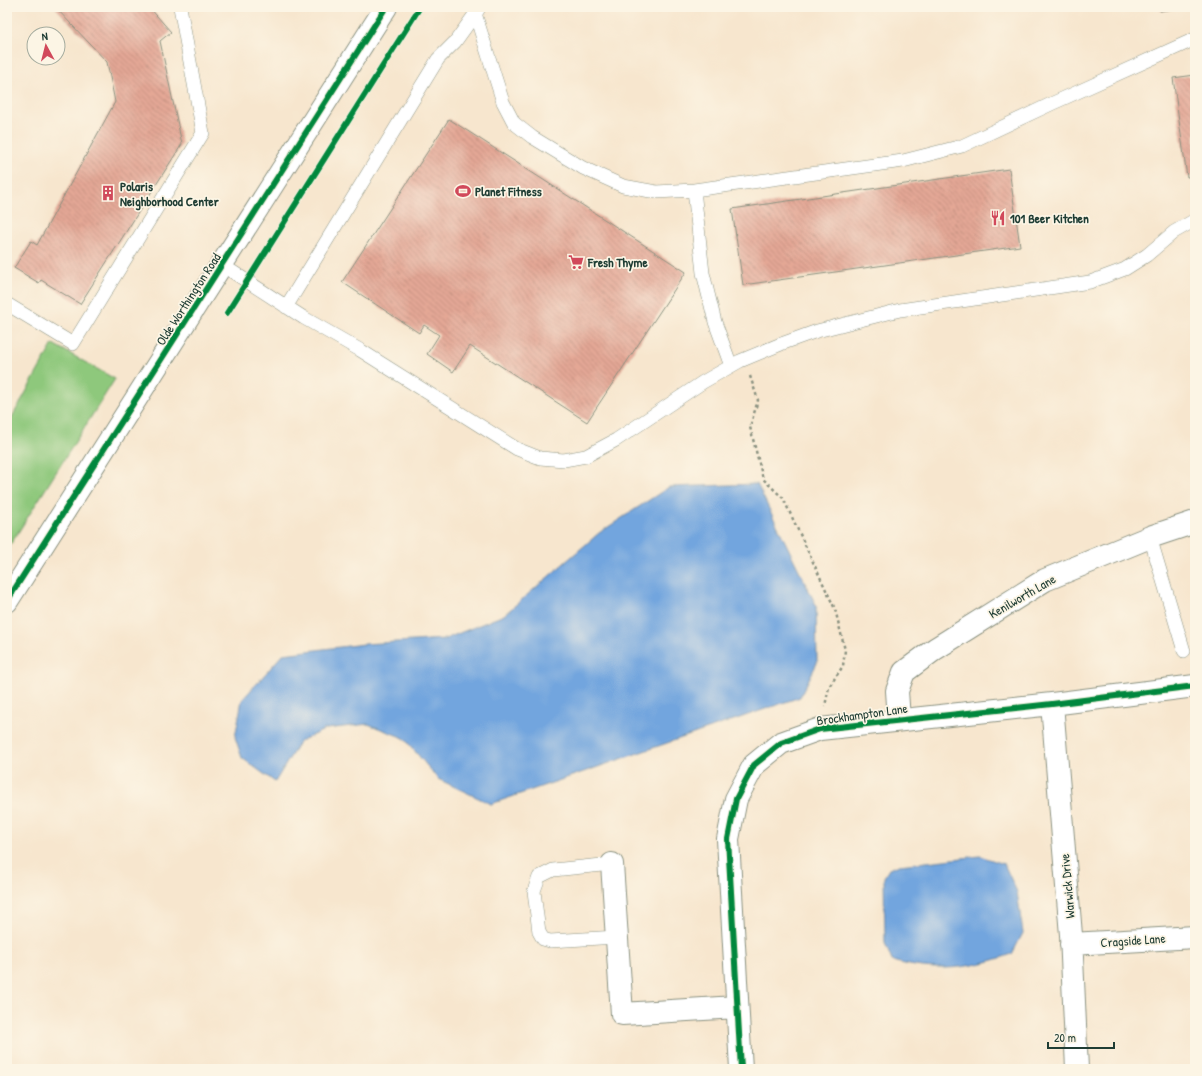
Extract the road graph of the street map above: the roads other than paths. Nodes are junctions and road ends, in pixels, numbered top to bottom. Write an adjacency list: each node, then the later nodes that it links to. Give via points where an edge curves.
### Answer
1 (180, 7): 8 (lane, via 203,133 73,344)
2 (386, 7): 7 (street, Olde Worthington Road)
3 (476, 10): 5 (lane, via 502,102 514,123 520,128 583,168 623,186 656,192); 9 (lane, via 455,42 438,59)
4 (1195, 39): 5 (lane, via 962,146 903,161)
5 (694, 190): 10 (lane, via 703,273 715,322)
6 (1195, 220): 10 (lane, via 1174,232 1147,255 1125,269 1090,282 900,310 817,330)
7 (222, 265): 9 (lane); 13 (street, Olde Worthington Road)
8 (7, 304)
9 (286, 307): 10 (lane, via 403,377 490,434 540,458 564,460 586,456 616,440)
10 (731, 366)
11 (1195, 522): 12 (street, Kenilworth Lane)
12 (1150, 537): 14 (lane); 17 (street, Kenilworth Lane, via 1045,580 935,649 904,672 897,691)
13 (7, 601)
14 (1184, 651)
15 (1195, 686): 16 (street, Brockhampton Lane)
16 (1052, 704): 17 (street, Brockhampton Lane); 21 (street, Warwick Drive)
17 (898, 719): 22 (street, Brockhampton Lane, via 820,729 781,743 754,765 736,799 728,839)
18 (612, 864): 19 (street); 19 (lane, via 553,870 540,877 534,891 539,932 543,939 550,941)
19 (617, 937): 22 (street, via 622,1014)
20 (1195, 937): 21 (street, Cragside Lane)
21 (1071, 944): 24 (street, Warwick Drive)
22 (736, 1007): 23 (street, Brockhampton Lane)
23 (741, 1069)
24 (1077, 1069)

